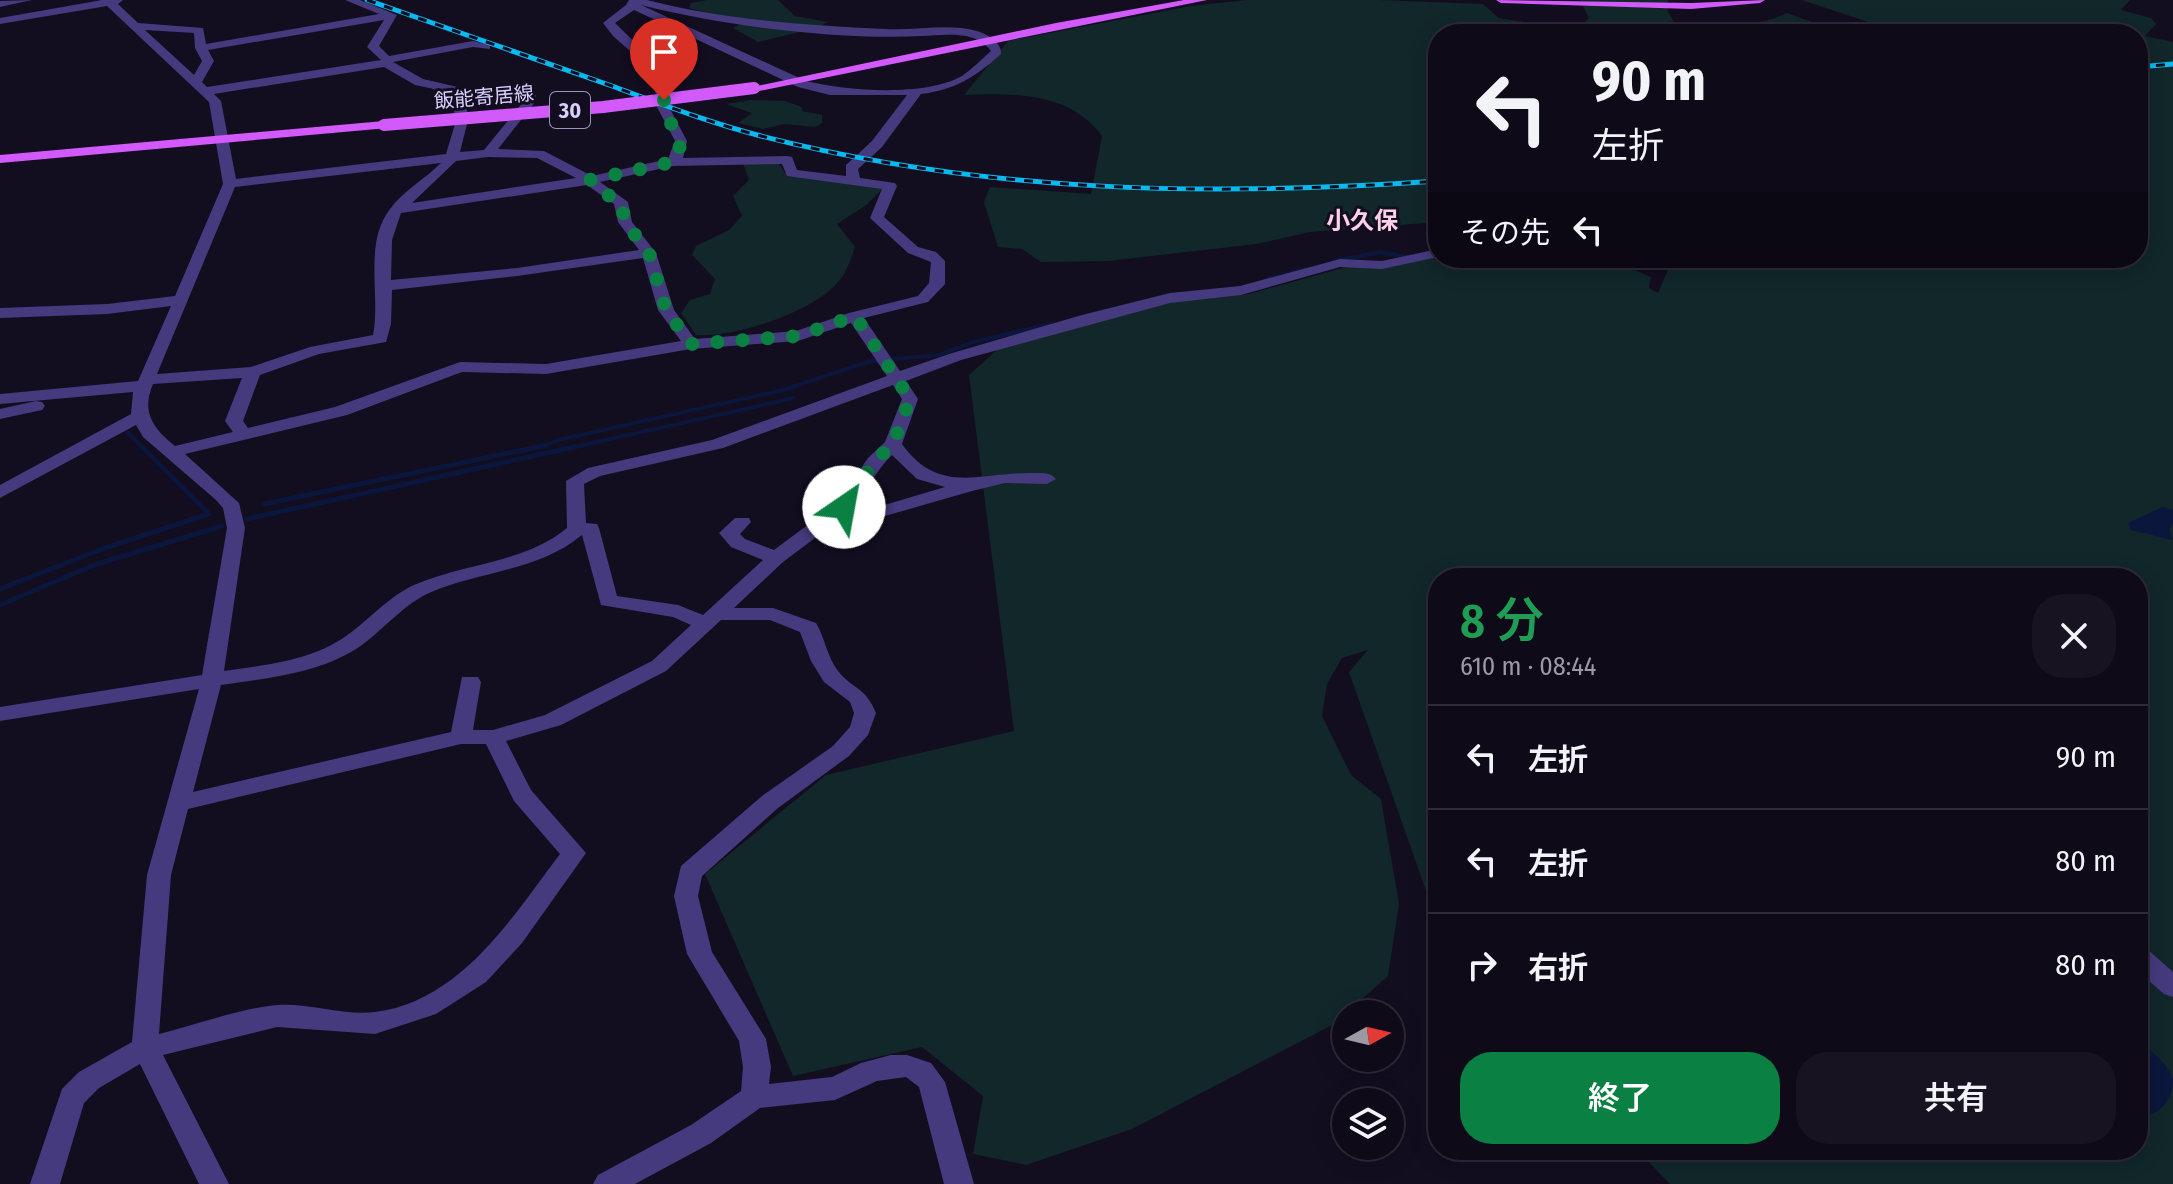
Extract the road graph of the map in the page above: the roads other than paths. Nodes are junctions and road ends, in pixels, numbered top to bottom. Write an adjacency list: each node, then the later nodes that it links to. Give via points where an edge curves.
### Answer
1 (27, 0): 8 (street)
2 (126, 0): 7 (street)
3 (350, 0): 11 (street)
4 (1202, 0): 14 (main road, 飯能寄居線 / 30)
5 (1501, 0): 6 (main road, via 1678,6)
6 (1760, 0)
7 (109, 1): 10 (street); 13 (street)
8 (8, 2)
9 (635, 2): 14 (street, via 728,18 875,32 969,34); 19 (street); 27 (street, via 609,23 651,64 663,107 681,141)
10 (72, 4): 12 (street)
11 (392, 15): 16 (street); 17 (street, via 373,47)
12 (0, 21)
13 (138, 26): 16 (street, via 199,30); 18 (street)
14 (986, 40): 19 (main road, 飯能寄居線 / 30); 21 (street, via 997,52 966,78)
15 (486, 47): 17 (street, via 473,44)
16 (201, 48): 18 (street, via 208,61)
17 (386, 61): 20 (street); 22 (street, via 419,82 458,91)
18 (197, 81): 20 (street)
19 (795, 81): 21 (street, via 830,91); 23 (main road, 飯能寄居線 / 30, bridge, via 616,106)
20 (207, 91): 23 (street, via 215,101)
21 (916, 92): 29 (street, via 877,144 851,168)
22 (463, 98): 24 (street, via 532,98); 25 (street)
23 (222, 140): 26 (main road, 飯能寄居線 / 30); 30 (street)
24 (488, 153): 25 (street); 28 (street, via 539,154)
25 (451, 157): 30 (street); 31 (street)
26 (0, 159)
27 (673, 162): 28 (street); 29 (street, via 787,160 792,173)
28 (590, 180): 31 (street); 32 (street, via 621,202 625,222)
29 (854, 180): 37 (street, via 890,186 877,218 913,250 938,261 937,284 923,299)
30 (230, 184): 35 (street)
31 (396, 210): 34 (street, via 390,220)
32 (649, 253): 34 (street); 38 (street, via 666,310)
33 (1428, 255): 39 (street, via 1382,265 1340,263 1241,290 1170,298)
34 (382, 286): 40 (street, via 385,324 380,339 316,350)
35 (179, 300): 36 (street); 41 (street)
36 (0, 313)
37 (855, 316): 38 (street, via 798,336); 39 (street)
38 (691, 344): 46 (street, via 546,369 460,367 341,411)
39 (888, 367): 47 (street, via 910,399); 53 (street, via 717,444 582,476 574,488)
40 (253, 372): 41 (street); 46 (street, via 234,421)
41 (144, 383): 42 (street); 45 (street)
42 (55, 394): 43 (street); 44 (street, via 41,405)
43 (0, 399)
44 (0, 414)
45 (140, 416): 48 (street, via 149,433); 51 (street)
46 (243, 434): 48 (street)
47 (893, 444): 50 (street, via 913,471); 54 (street, via 844,507)
48 (171, 452): 57 (street, via 223,496 234,515)
49 (1047, 479): 50 (street, via 1010,470)
50 (968, 486): 54 (street)
51 (0, 492)
52 (742, 522): 55 (street, via 729,533 738,543)
53 (577, 530): 56 (street, via 590,528 608,601); 57 (street, via 555,548 404,597 351,642 325,655 292,667)
54 (812, 534): 55 (street)
55 (776, 558): 56 (street)
56 (709, 619): 61 (street, via 659,666 553,720); 66 (street, via 773,614 809,628 825,672 836,686 859,698 865,713 860,730 841,751 770,802 690,872 686,896 700,954 752,1039 757,1067)
57 (212, 679): 59 (street); 62 (street)
58 (470, 682): 60 (street)
59 (0, 714)
60 (461, 737): 61 (street); 62 (street)
61 (493, 737): 65 (street, via 522,795 574,853 477,975 427,1007 375,1023 277,1016)
62 (177, 804): 65 (street, via 155,899)
63 (2148, 965): 64 (street)
64 (2173, 987)
65 (146, 1048): 67 (street, via 89,1080 72,1097); 68 (street)
66 (754, 1097): 69 (street, via 701,1134); 70 (street, via 835,1088 891,1066 921,1071 931,1082)
67 (45, 1184)
68 (214, 1184)
69 (608, 1184)
70 (959, 1184)

